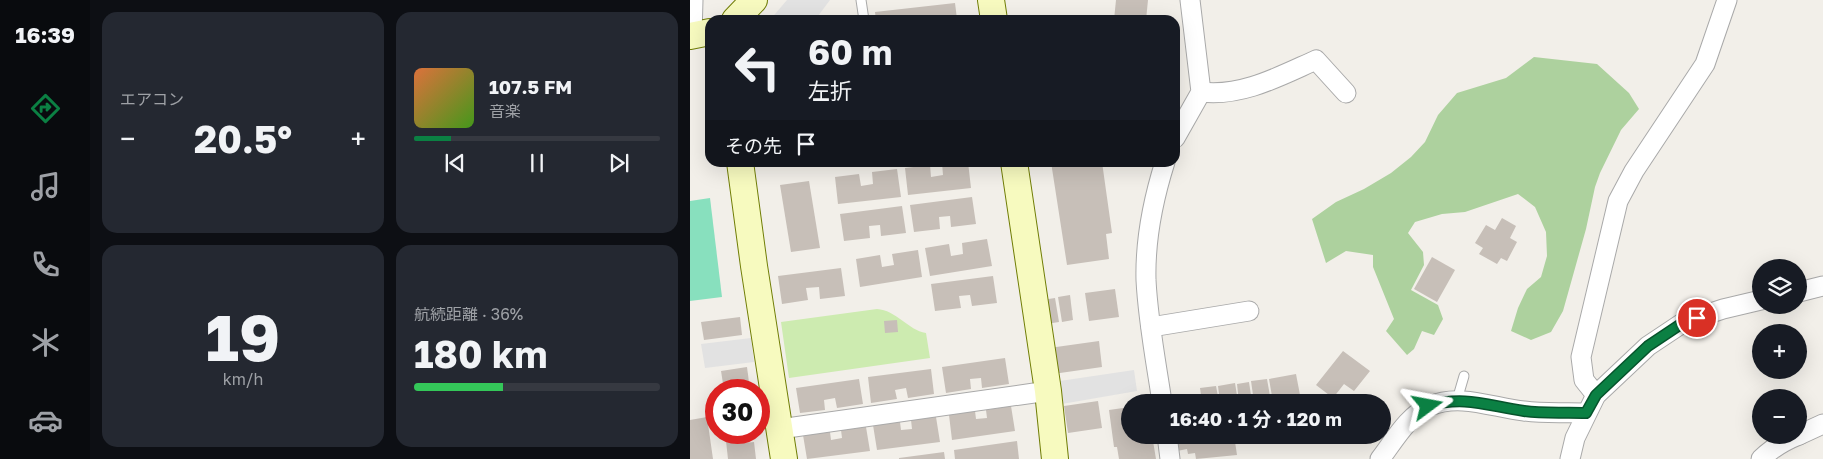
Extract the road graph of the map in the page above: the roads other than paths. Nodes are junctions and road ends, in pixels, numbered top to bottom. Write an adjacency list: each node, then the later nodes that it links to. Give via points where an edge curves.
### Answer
1 (693, 0): 10 (street)
2 (754, 0): 7 (street)
3 (861, 0): 8 (lane)
4 (991, 0): 9 (street)
5 (1190, 0): 11 (street)
6 (1727, 0): 25 (street, via 1705,64 1634,171 1618,201 1581,357 1584,380)
7 (740, 15)
8 (863, 15)
9 (993, 15)
10 (697, 35)
11 (1201, 92): 12 (street, via 1230,93 1272,80 1316,60); 13 (street)
12 (1346, 93)
13 (1180, 129)
14 (741, 167): 29 (street)
15 (1015, 167): 23 (street)
16 (1164, 167): 21 (street, via 1153,205 1147,246 1146,278)
17 (1823, 286): 18 (street)
18 (1807, 290)
19 (1752, 302): 25 (street, via 1684,322 1648,346)
20 (1249, 311): 21 (street)
21 (1151, 328): 24 (street)
22 (1464, 376): 26 (lane)
23 (1048, 392): 29 (street); 34 (street)
24 (1161, 394)
25 (1596, 395): 27 (street)
26 (1457, 400): 27 (street, via 1525,411); 36 (street, via 1428,406 1410,420)
27 (1586, 413): 37 (street)
28 (1823, 424): 30 (street)
29 (780, 429): 33 (street)
30 (1807, 431)
31 (1168, 444): 35 (street)
32 (1779, 444): 38 (street)
33 (784, 459)
34 (1056, 459)
35 (1170, 459)
36 (1380, 459)
37 (1570, 459)
38 (1761, 459)

